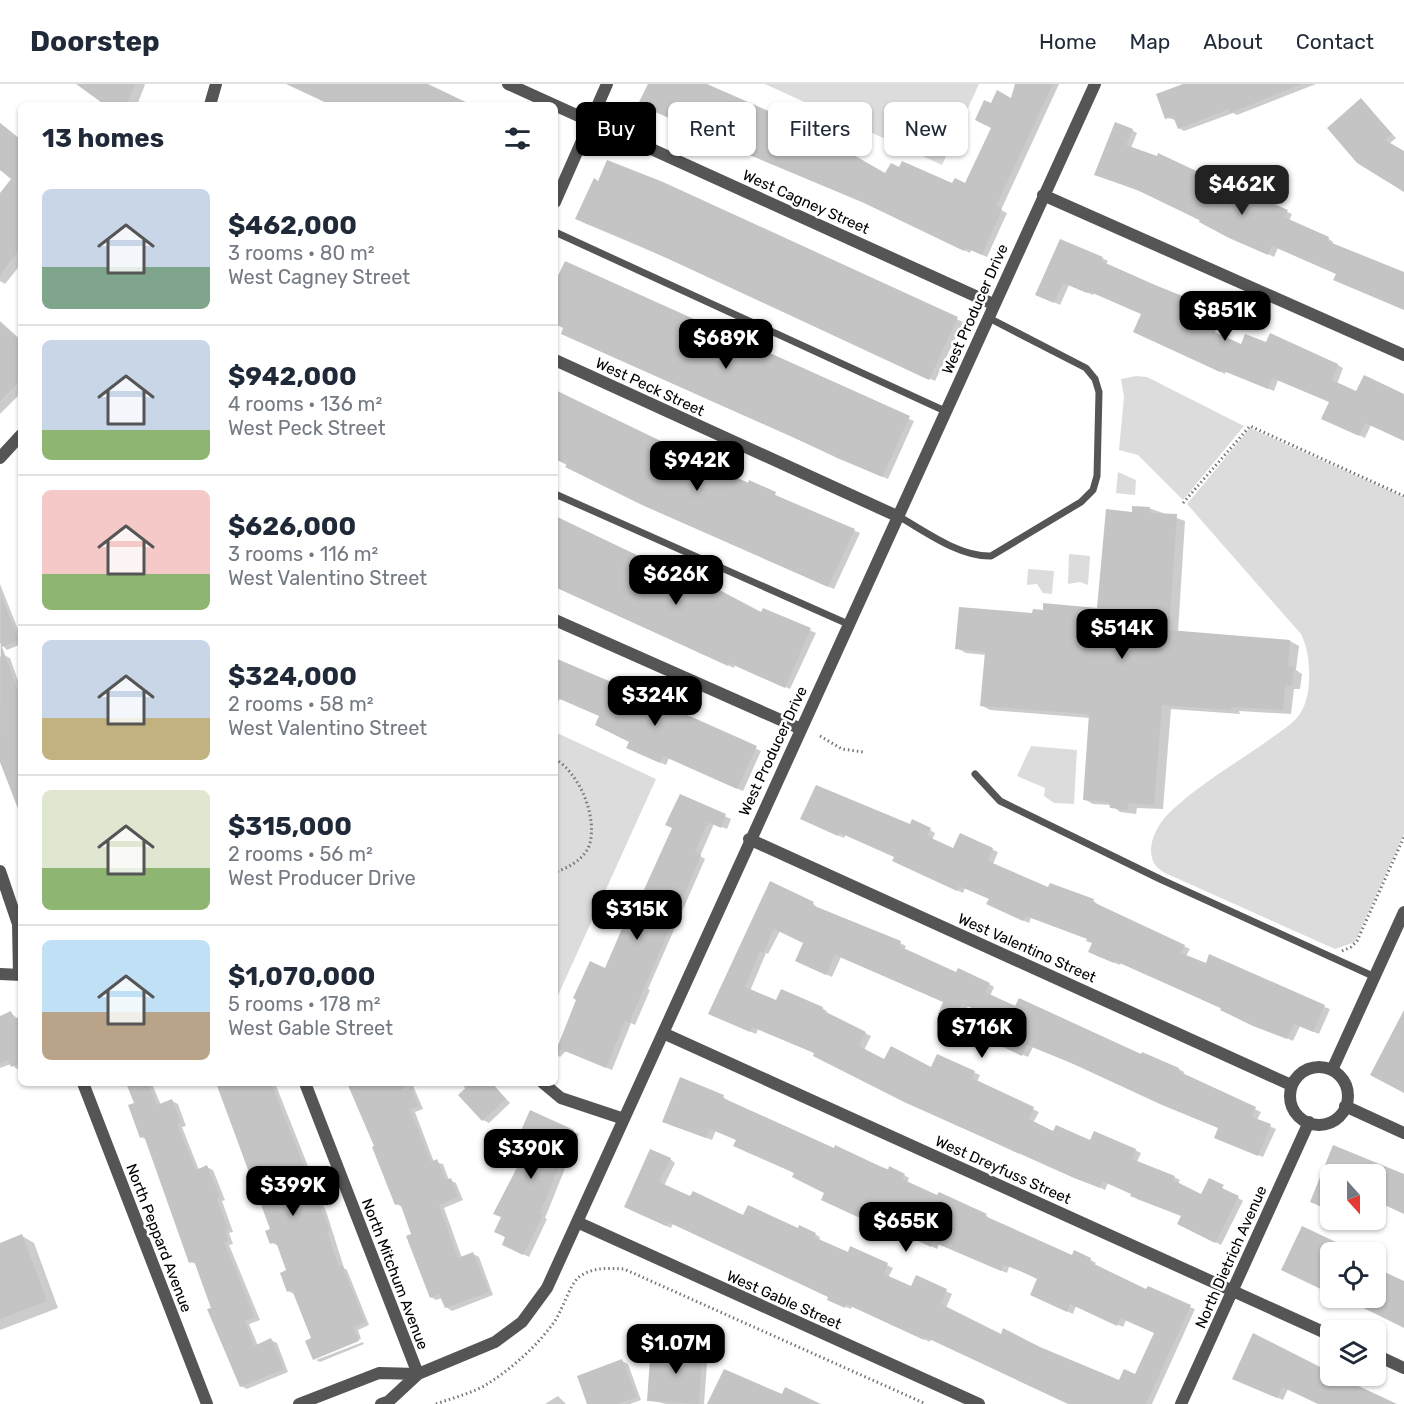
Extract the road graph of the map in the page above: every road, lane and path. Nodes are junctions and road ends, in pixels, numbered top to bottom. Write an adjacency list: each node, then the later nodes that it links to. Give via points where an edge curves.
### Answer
1 (216, 84): 5 (street)
2 (508, 84): 6 (street, West Cagney Street)
3 (608, 84): 7 (street)
4 (1095, 84): 13 (street, West Producer Drive)
5 (211, 102)
6 (548, 102)
7 (598, 102)
8 (558, 106): 9 (street, West Cagney Street)
9 (576, 114)
10 (576, 151): 12 (street)
11 (656, 151): 15 (street, West Cagney Street)
12 (558, 195)
13 (1043, 195): 15 (street, West Producer Drive); 17 (street)
14 (558, 233): 19 (lane)
15 (993, 304): 16 (street, West Producer Drive)
16 (987, 317): 19 (street, West Producer Drive); 25 (lane, via 1086,368 1095,379 1100,402 1093,490 1081,502 991,556 978,556)
17 (1404, 355)
18 (558, 361): 25 (street, West Peck Street)
19 (945, 411): 25 (street, West Producer Drive)
20 (18, 438): 21 (street)
21 (0, 458)
22 (558, 495): 27 (lane)
23 (1404, 496): 24 (path, via 1250,426)
24 (1183, 503)
25 (897, 516): 27 (street, West Producer Drive)
26 (558, 621): 28 (street)
27 (848, 624): 28 (street, West Producer Drive)
28 (801, 729): 34 (street, West Producer Drive)
29 (820, 736): 30 (path, via 842,749)
30 (863, 752)
31 (558, 761): 36 (path, via 577,783 591,820 590,844 582,857)
32 (975, 774): 39 (lane, via 1000,801)
33 (1404, 837): 39 (path, via 1357,941 1343,948)
34 (749, 839): 43 (street, West Producer Drive); 45 (street, West Valentino Street)
35 (0, 871): 38 (street)
36 (558, 871)
37 (1404, 912): 42 (street)
38 (18, 924)
39 (1337, 958): 42 (lane)
40 (0, 974): 41 (street)
41 (18, 975)
42 (1375, 977): 44 (street)
43 (663, 1033): 50 (street, West Producer Drive); 54 (street, West Dreyfuss Street)
44 (1332, 1070): 45 (street, via 1307,1069); 49 (street, via 1345,1084)
45 (1292, 1085): 51 (street, via 1292,1107)
46 (84, 1086): 59 (street, North Peppard Avenue)
47 (306, 1086): 58 (street, North Mitchum Avenue)
48 (547, 1086): 50 (street, via 561,1098)
49 (1346, 1106): 51 (street, via 1330,1122); 52 (street)
50 (624, 1119): 53 (street, West Producer Drive)
51 (1309, 1122): 54 (street, North Dietrich Avenue)
52 (1404, 1133)
53 (577, 1222): 58 (street, West Producer Drive, via 547,1288 522,1322 495,1342); 64 (street, West Gable Street)
54 (1232, 1291): 55 (street, West Dreyfuss Street); 65 (street, North Dietrich Avenue)
55 (1320, 1331)
56 (1386, 1360): 57 (street)
57 (1404, 1368)
58 (418, 1374): 60 (street, West Producer Drive, via 380,1373); 61 (street, West Producer Drive)
59 (207, 1404)
60 (299, 1404)
61 (381, 1404)
62 (436, 1404): 63 (path, via 483,1386 507,1369 553,1324 577,1279 605,1268 624,1269)
63 (926, 1404)
64 (979, 1404)
65 (1181, 1404)

